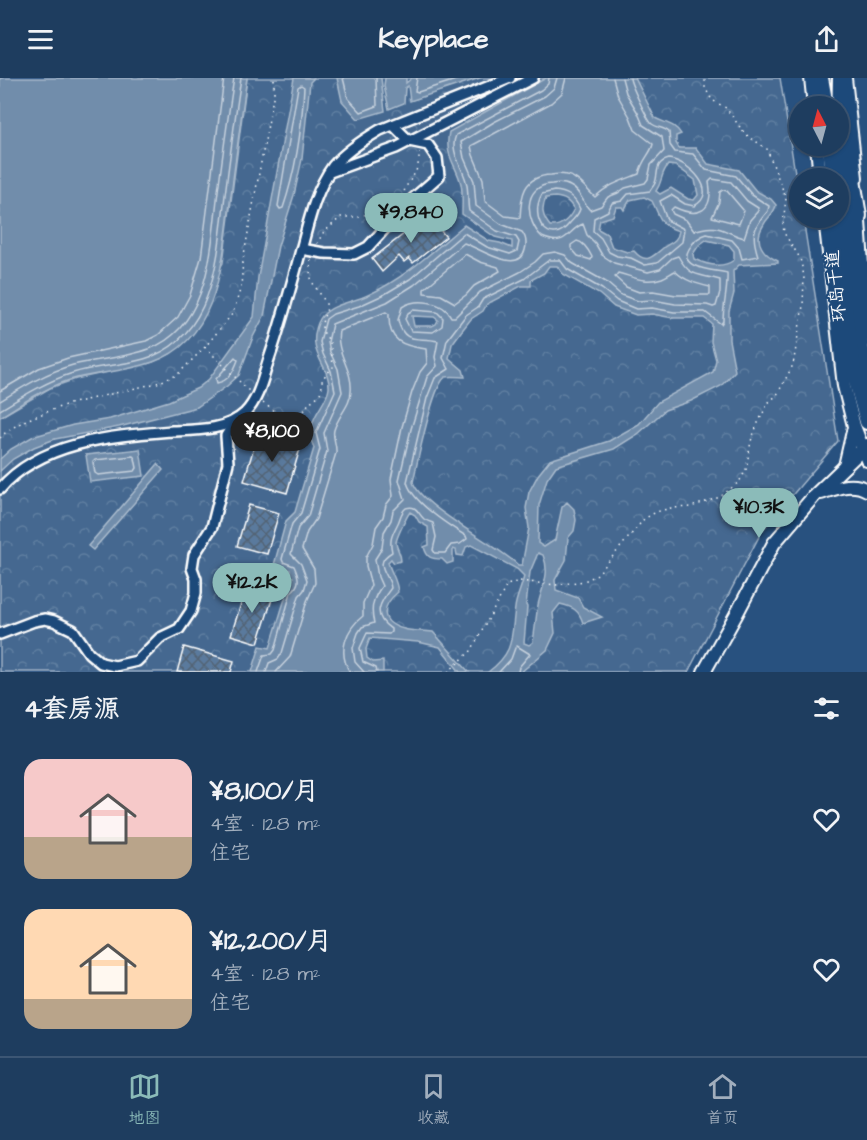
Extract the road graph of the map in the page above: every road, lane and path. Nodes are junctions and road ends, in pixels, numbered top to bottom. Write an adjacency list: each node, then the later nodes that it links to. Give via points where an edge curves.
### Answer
1 (274, 78): 26 (path, via 241,287 233,313)
2 (510, 78): 13 (street)
3 (533, 78): 14 (street)
4 (705, 78): 40 (path, via 705,88 712,100 726,108 745,134 767,149 786,198 784,233 800,258 804,276 794,365 757,425 740,482 720,497 691,507 664,510 644,519 595,576 584,581 556,585 519,581 507,585 479,637 463,660)
5 (811, 78): 9 (main road)
6 (823, 78): 10 (highway)
7 (836, 78): 11 (highway, 环岛干道)
8 (843, 78): 12 (highway); 16 (main road, via 854,149)
9 (813, 96)
10 (825, 96)
11 (837, 96)
12 (841, 96)
13 (393, 125): 14 (street); 17 (street, via 362,141)
14 (410, 141): 15 (street); 17 (street)
15 (428, 145): 18 (path, via 419,152 418,168); 24 (street, via 437,158 439,176 368,247 354,254)
16 (849, 168)
17 (330, 172): 23 (street, via 318,192)
18 (399, 204)
19 (394, 208): 24 (path, via 360,217 341,217 323,233)
20 (837, 228): 30 (highway, 环岛干道)
21 (839, 228): 25 (main road)
22 (839, 228): 27 (highway, 环岛干道, via 852,278)
23 (301, 249): 24 (street); 28 (street)
24 (313, 251): 28 (path, via 312,286 327,308 322,327 330,343 333,367 322,380 318,399 307,405 302,416 277,413)
25 (867, 335)
26 (205, 347): 28 (path); 32 (path, via 177,375 65,405 27,420)
27 (867, 386)
28 (256, 398): 29 (street)
29 (236, 420): 31 (street); 33 (street, via 226,436)
30 (860, 424): 34 (main road); 35 (main road)
31 (212, 429): 33 (street); 36 (street, via 142,434 63,448 20,470)
32 (0, 438)
33 (228, 447): 39 (street, via 228,463 212,527 194,555 196,592 191,612 179,629 160,638 137,662 115,666 101,663 73,630 54,621 34,621)
34 (866, 451): 35 (main road)
35 (845, 467): 38 (main road)
36 (0, 489)
37 (867, 490): 38 (main road, via 842,486)
38 (814, 496): 41 (main road, via 774,543)
39 (0, 634)
40 (448, 672)
41 (704, 672)

